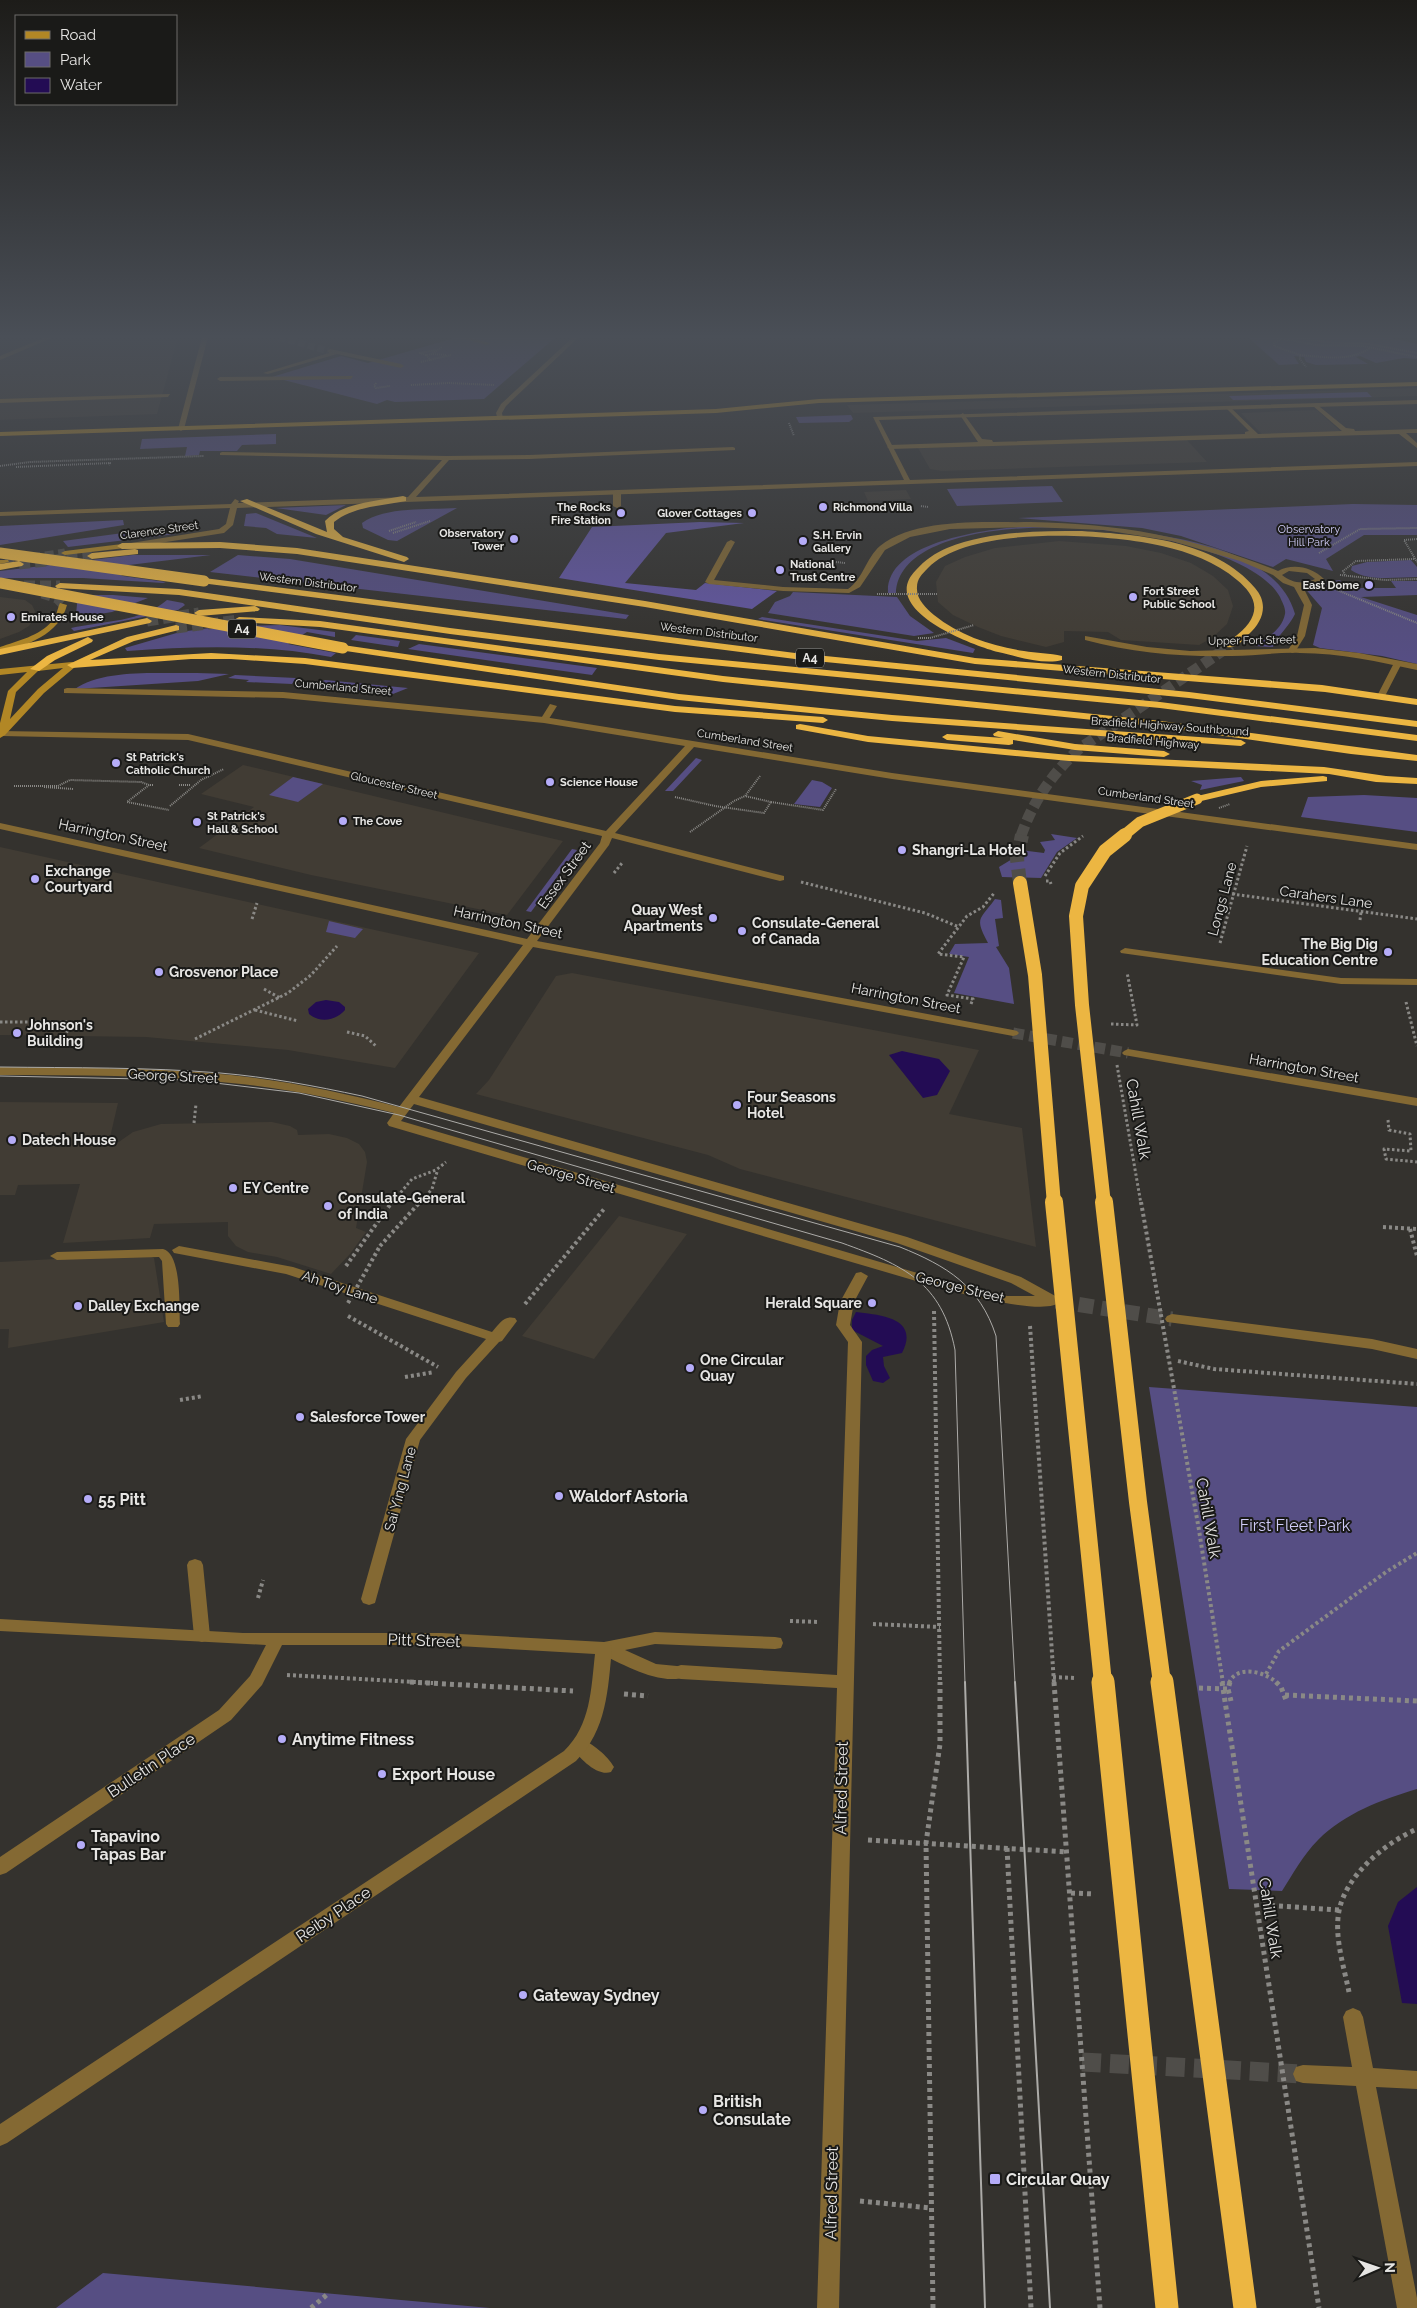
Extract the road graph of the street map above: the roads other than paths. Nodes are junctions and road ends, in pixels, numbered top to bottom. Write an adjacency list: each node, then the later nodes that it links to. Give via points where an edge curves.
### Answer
1 (968, 445): 2 (street)
2 (890, 447): 7 (street)
3 (733, 449): 5 (street)
4 (222, 454): 5 (street)
5 (447, 458): 9 (street)
6 (1417, 464): 7 (street)
7 (907, 480): 8 (street)
8 (617, 492): 9 (street); 11 (street)
9 (407, 499): 10 (street, via 376,496); 12 (street); 14 (highway, via 336,514 329,526)
10 (238, 503): 12 (highway); 13 (street); 16 (street, Clarence Street, via 229,525 221,531)
11 (617, 506)
12 (254, 507): 14 (highway)
13 (0, 514)
14 (341, 540): 22 (highway)
15 (731, 542): 21 (street, via 709,582 849,591 884,546 907,535 934,529 1011,525 1096,526 1148,532 1210,547)
16 (122, 546): 17 (street, Clarence Street); 22 (highway, via 209,544 272,548)
17 (65, 553)
18 (92, 556): 33 (highway, via 188,550 283,554)
19 (1, 561): 20 (highway); 53 (highway, Western Distributor / A4, bridge, via 204,581 795,656 1199,696)
20 (19, 564)
21 (1278, 574): 24 (street, via 1284,581); 24 (street, via 1303,570 1320,578 1311,584)
22 (471, 577): 33 (highway)
23 (0, 584): 49 (highway, A4, bridge, via 343,648 669,695)
24 (1297, 584): 36 (street, via 1308,605 1301,636)
25 (60, 586): 28 (highway, via 179,592)
26 (63, 605): 37 (street, via 58,621 46,631)
27 (199, 613): 28 (highway, via 299,610)
28 (366, 618): 54 (highway, via 659,657 1086,697)
29 (239, 620): 47 (highway, via 320,624 637,668)
30 (147, 622): 31 (highway)
31 (132, 625): 37 (highway); 41 (highway, via 82,642)
32 (176, 628): 39 (highway, via 131,639)
33 (833, 637): 43 (highway, via 975,661)
34 (1088, 638): 36 (street, Upper Fort Street, via 1110,644 1176,650 1234,653)
35 (1231, 645): 43 (highway, via 1247,633 1259,614 1259,605 1251,587 1230,569 1210,560 1153,543 1072,534 994,539 933,558 912,581 914,599 932,619 987,645 1045,657 1230,674)
36 (1292, 650): 38 (street, Upper Fort Street)
37 (0, 651)
38 (1398, 663): 40 (street, Upper Fort Street); 45 (street)
39 (72, 665): 41 (street); 50 (highway, via 202,656 306,662); 56 (street, via 48,684)
40 (1417, 667)
41 (35, 669): 42 (street); 56 (street, via 12,691)
42 (0, 672)
43 (1332, 689): 45 (highway)
44 (67, 691): 51 (street, Cumberland Street, via 283,695)
45 (1380, 696): 46 (highway)
46 (1417, 702)
47 (953, 703): 54 (highway, via 1078,708); 60 (highway, via 1161,724)
48 (553, 706): 51 (street)
49 (892, 718): 50 (highway, via 851,721); 52 (highway, A4)
50 (761, 719): 55 (highway)
51 (544, 720): 58 (street, Cumberland Street)
52 (922, 720): 59 (highway, Bradfield Highway); 60 (highway, Bradfield Highway Southbound)
53 (1417, 724)
54 (1340, 728): 57 (highway)
55 (817, 730): 59 (highway, via 872,730); 62 (highway, via 868,739 1069,758)
56 (1, 734): 66 (street, Gloucester Street, via 188,737)
57 (1417, 738)
58 (691, 745): 66 (street, Essex Street); 67 (street, Cumberland Street)
59 (1075, 747): 62 (highway, Bradfield Highway)
60 (1360, 752): 61 (highway, Bradfield Highway Southbound)
61 (1417, 758)
62 (1334, 771): 63 (highway, Bradfield Highway)
63 (1384, 779): 64 (highway); 106 (highway, bridge, via 1340,778 1261,784 1197,799 1140,822 1105,851 1082,886 1076,916 1083,1014 1137,1492)
64 (1417, 781)
65 (0, 826): 70 (street, Harrington Street)
66 (608, 834): 68 (street, Gloucester Street); 70 (street, Essex Street, via 605,843)
67 (1417, 848)
68 (780, 878)
69 (1020, 883): 105 (highway, bridge, via 1035,975 1054,1206)
70 (530, 943): 73 (street, Harrington Street); 76 (street, Essex Street)
71 (1125, 951): 72 (street, via 1341,980)
72 (1417, 982)
73 (1013, 1033)
74 (1128, 1053): 77 (street, Harrington Street)
75 (0, 1071): 78 (street, George Street, via 144,1073 229,1079 318,1092)
76 (411, 1100): 78 (street, Essex Street); 79 (street, George Street, via 902,1240 1016,1280 1054,1301 1007,1300 928,1280)
77 (1417, 1102)
78 (402, 1111): 79 (street, Essex Street)
79 (393, 1123)
80 (179, 1250): 86 (street, Ah Toy Lane, via 288,1270)
81 (57, 1256): 85 (street, via 163,1253 168,1261)
82 (861, 1276): 95 (street, Alfred Street, via 847,1302 843,1325 854,1342)
83 (1172, 1319): 87 (street, via 1372,1344)
84 (510, 1321): 86 (street, Sai Ying Lane)
85 (173, 1324)
86 (497, 1338): 89 (street, Sai Ying Lane, via 461,1375 413,1440)
87 (1417, 1354)
88 (195, 1565): 91 (street)
89 (369, 1599)
90 (0, 1626): 91 (street, Pitt Street)
91 (202, 1636): 92 (street, Pitt Street)
92 (276, 1639): 94 (street, Pitt Street, via 441,1639); 98 (street, Bulletin Place, via 268,1663 248,1692 225,1715)
93 (775, 1643): 94 (street, via 655,1638)
94 (604, 1648): 95 (street, Pitt Street, via 654,1670); 96 (street, Reiby Place, via 594,1715)
95 (844, 1682): 104 (street, Alfred Street)
96 (581, 1746): 97 (street); 103 (street, Reiby Place)
97 (605, 1766)
98 (0, 1867)
99 (1353, 2017): 101 (street)
100 (1303, 2074): 101 (street)
101 (1364, 2078): 102 (street); 107 (street)
102 (1417, 2080)
103 (0, 2136)
104 (828, 2308)
105 (1167, 2308)
106 (1245, 2308)
107 (1408, 2308)

